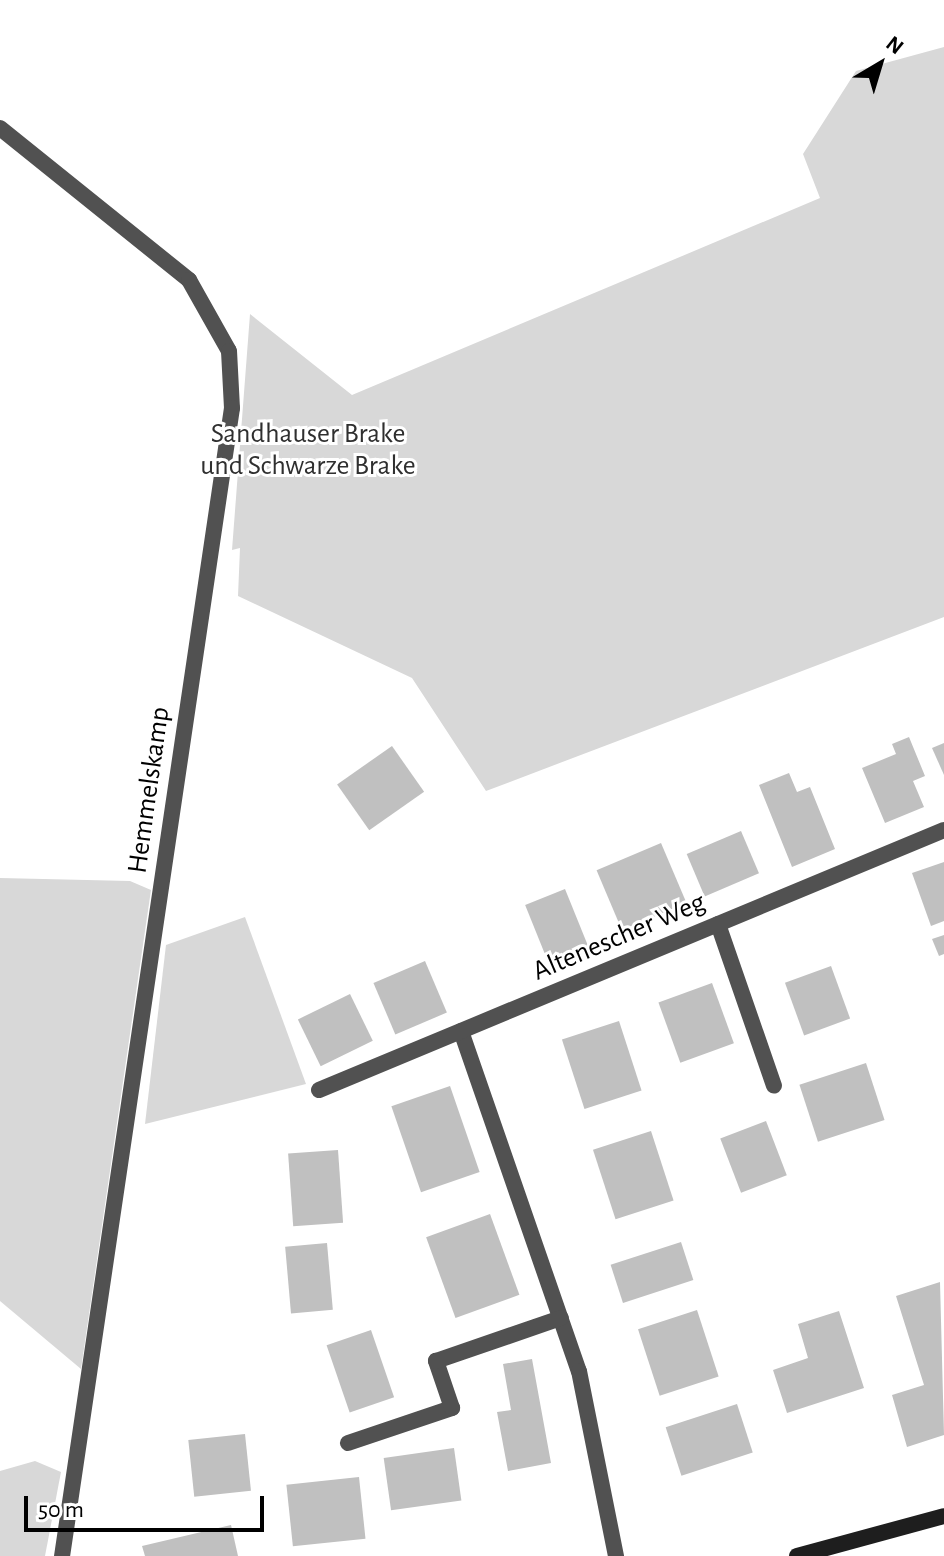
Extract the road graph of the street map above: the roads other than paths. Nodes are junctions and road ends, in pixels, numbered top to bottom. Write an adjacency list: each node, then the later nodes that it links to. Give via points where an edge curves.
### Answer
1 (0, 128): 10 (street, Hemmelskamp, via 189,280 229,351 231,394)
2 (944, 830): 3 (street, Altenescher Weg)
3 (718, 924): 4 (street, Altenescher Weg); 5 (street)
4 (461, 1031): 6 (street, Altenescher Weg); 7 (street)
5 (774, 1086)
6 (319, 1090)
7 (561, 1318): 8 (street, via 436,1361 452,1408); 11 (street, via 579,1371)
8 (348, 1443)
9 (944, 1516): 12 (main road)
10 (62, 1556)
11 (616, 1556)
12 (797, 1556)

